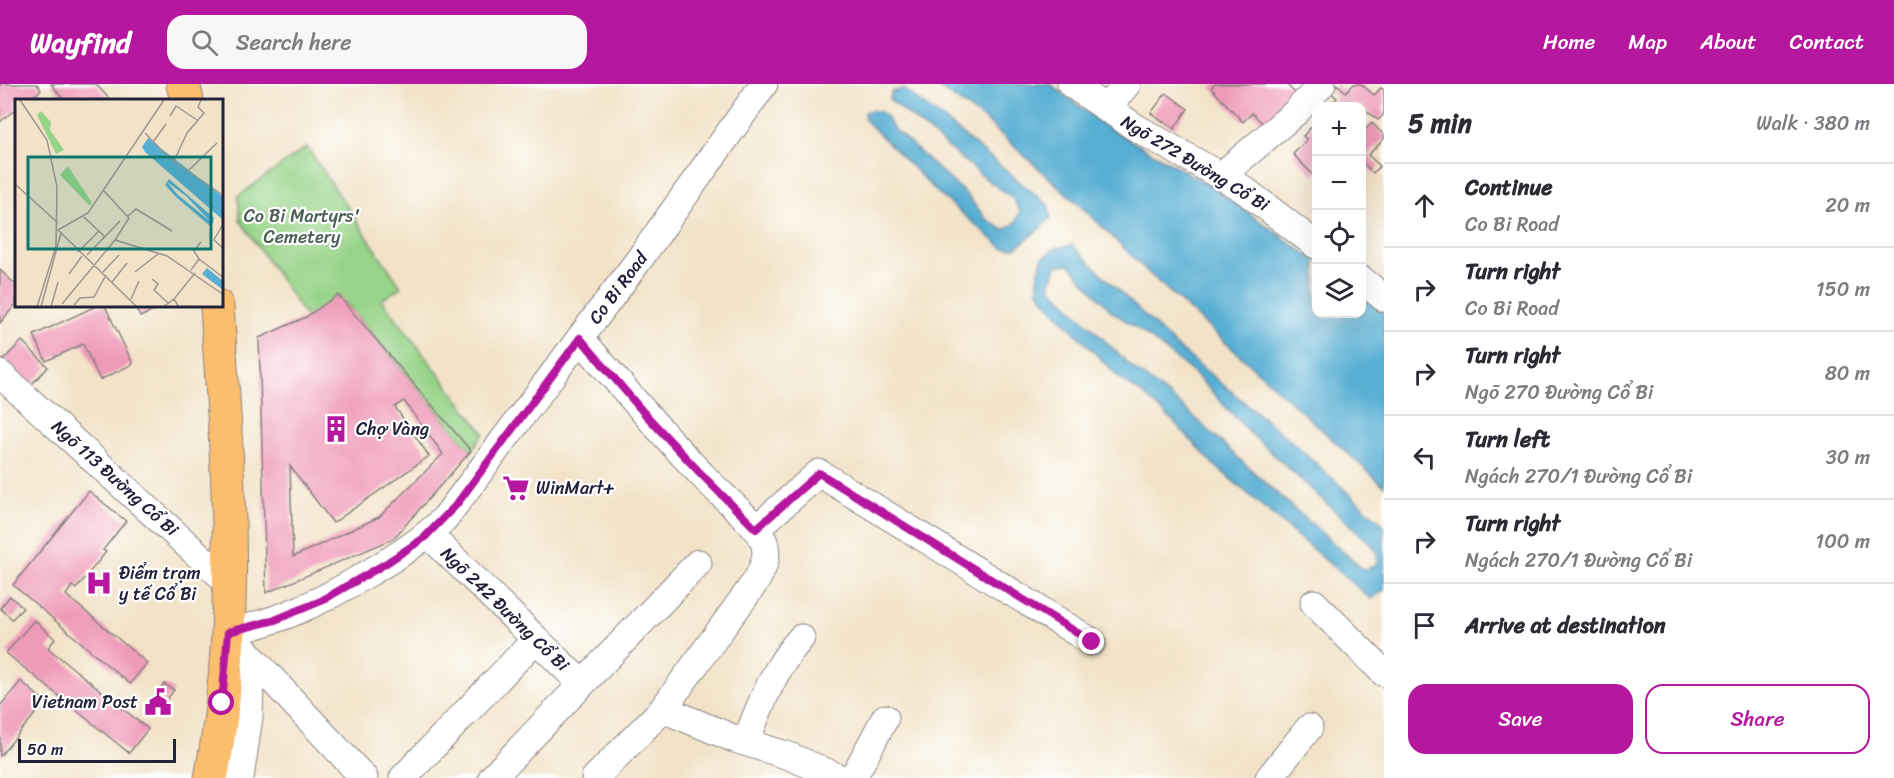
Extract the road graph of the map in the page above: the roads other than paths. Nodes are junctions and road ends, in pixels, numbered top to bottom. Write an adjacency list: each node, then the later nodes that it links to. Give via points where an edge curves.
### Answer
1 (183, 84): 6 (main road)
2 (764, 84): 13 (street, Co Bi Road)
3 (1071, 84): 7 (street, Ngõ 272 Đường Cổ Bi)
4 (1128, 84): 7 (street)
5 (1322, 84): 8 (street, via 1296,112)
6 (187, 99)
7 (1106, 109): 8 (street, Ngõ 272 Đường Cổ Bi)
8 (1222, 175): 9 (street, Ngõ 272 Đường Cổ Bi)
9 (1312, 241)
10 (1366, 283): 11 (street)
11 (1384, 298)
12 (217, 308): 18 (main road)
13 (580, 338): 15 (street, via 651,421); 16 (street, Co Bi Road, via 456,505)
14 (0, 374): 18 (street, Ngõ 113 Đường Cổ Bi)
15 (756, 529): 23 (street, via 819,473); 27 (street, via 766,551 761,573)
16 (428, 534): 20 (street, Co Bi Road, via 321,601 275,620); 22 (street, Ngõ 242 Đường Cổ Bi)
17 (698, 563): 26 (street)
18 (229, 583): 20 (main road)
19 (1314, 603): 25 (street)
20 (228, 632): 24 (street); 31 (main road)
21 (801, 638): 30 (street, via 778,669)
22 (536, 639): 26 (street, Ngõ 242 Đường Cổ Bi); 34 (street)
23 (1092, 642)
24 (251, 657): 32 (street, via 249,717); 33 (street)
25 (1384, 673)
26 (582, 684): 35 (street)
27 (663, 709): 30 (street); 36 (street)
28 (885, 718): 38 (street)
29 (1309, 728): 39 (street)
30 (746, 742): 37 (street)
31 (211, 778)
32 (240, 778)
33 (364, 778)
34 (403, 778)
35 (492, 778)
36 (594, 778)
37 (840, 778)
38 (853, 778)
39 (1269, 778)

